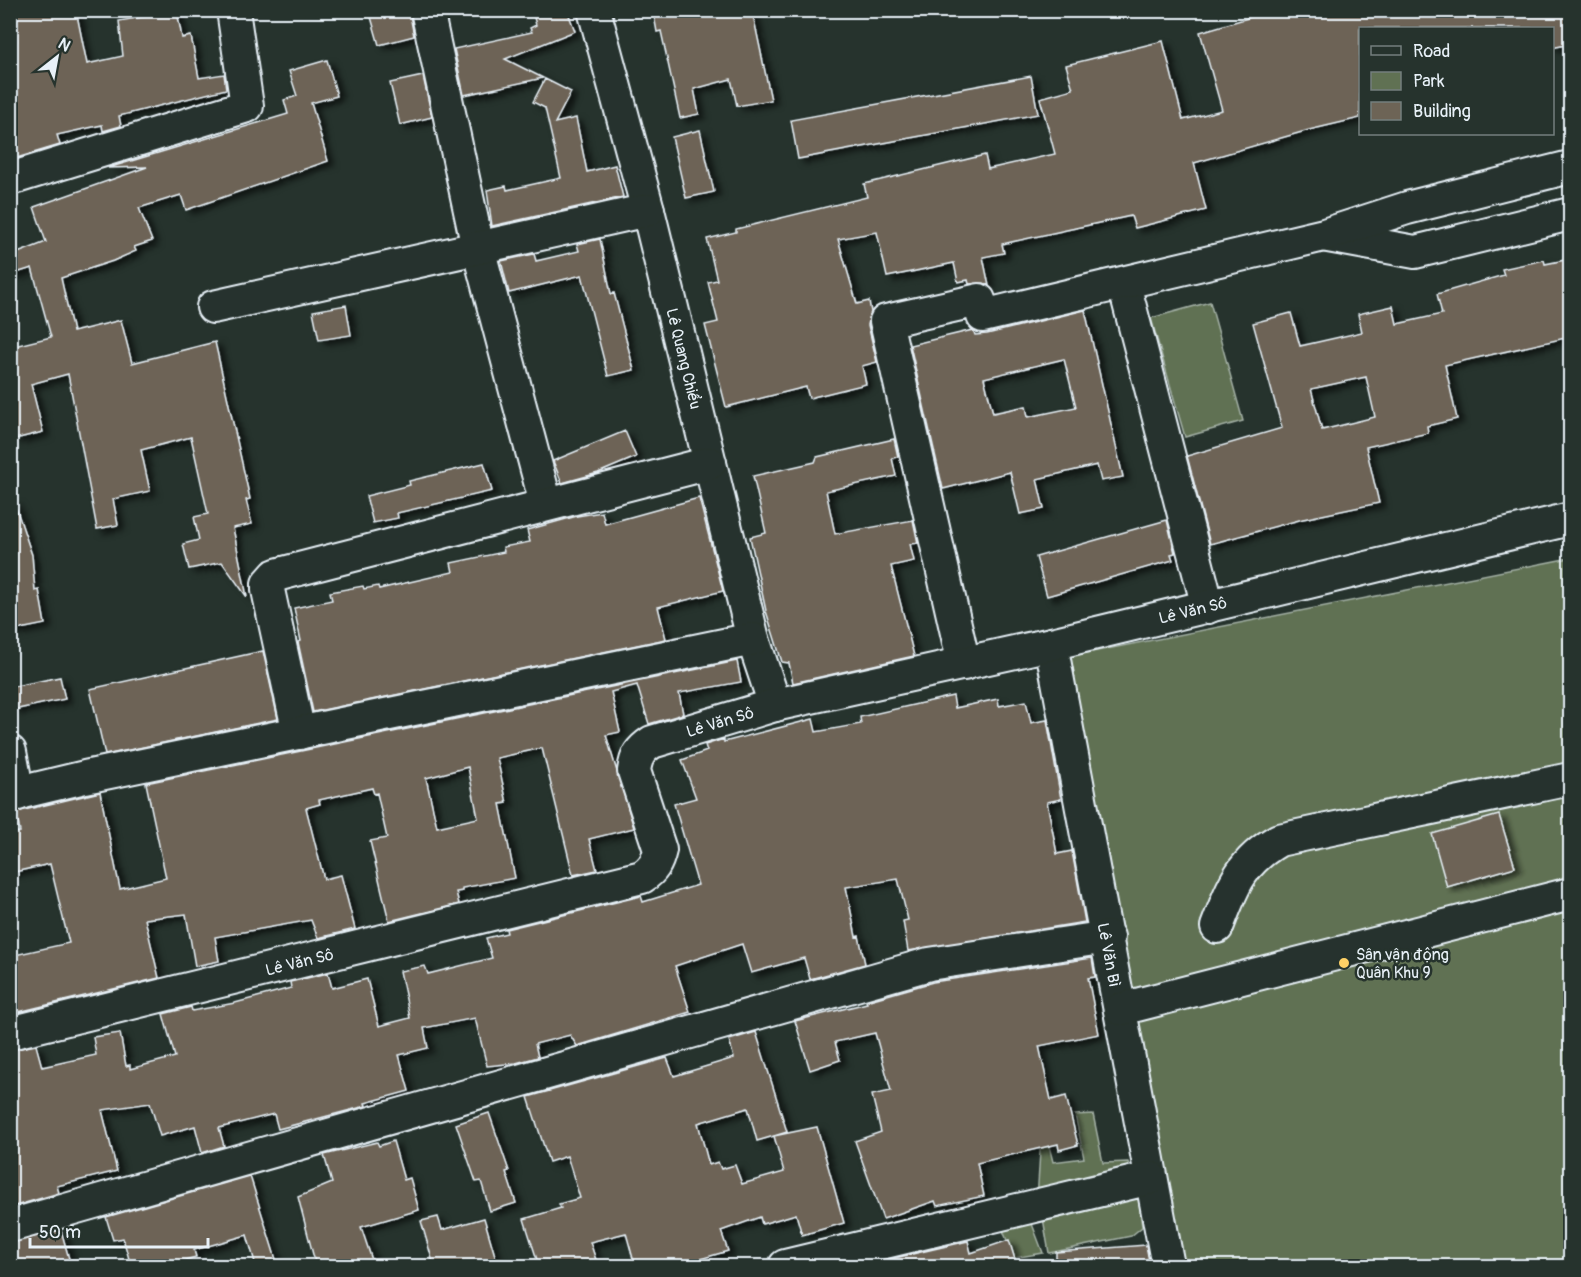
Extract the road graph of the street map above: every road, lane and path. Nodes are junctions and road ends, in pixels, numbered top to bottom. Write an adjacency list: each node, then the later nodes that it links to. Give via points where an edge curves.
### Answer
1 (233, 10): 5 (street, via 247,106)
2 (427, 10): 9 (street)
3 (594, 10): 6 (street, Lê Quang Chiểu)
4 (1570, 167): 8 (street, via 1407,208)
5 (10, 179)
6 (648, 210): 9 (street); 12 (street, Lê Quang Chiểu)
7 (1570, 214): 8 (street, via 1415,252)
8 (1324, 235): 10 (street)
9 (478, 248): 11 (street); 13 (street)
10 (1124, 284): 15 (street); 18 (street, via 983,316 979,300 886,321)
11 (213, 307)
12 (710, 463): 13 (street); 16 (street, Lê Quang Chiểu)
13 (546, 504): 20 (street, via 276,575 268,590)
14 (1570, 519): 15 (street, Lê Văn Sô)
15 (1208, 607): 17 (street, Lê Văn Sô)
16 (753, 639): 19 (street, Lê Quang Chiểu); 20 (street)
17 (1051, 644): 18 (street, Lê Văn Sô); 26 (street, Lê Văn Bì)
18 (964, 664): 19 (street, Lê Văn Sô)
19 (775, 705): 28 (street, Lê Văn Sô, via 652,742 641,750 634,771 660,850 657,862 642,877)
20 (299, 733): 23 (street)
21 (10, 752): 23 (street)
22 (1570, 779): 25 (street, via 1279,840 1260,850 1237,876)
23 (14, 795)
24 (1570, 894): 27 (street)
25 (1217, 927)
26 (1108, 937): 27 (street, Lê Văn Bì); 30 (street, via 930,964)
27 (1121, 1009): 29 (street, Lê Văn Bì)
28 (10, 1033)
29 (1151, 1178): 31 (street); 32 (street, Lê Văn Bì)
30 (10, 1226)
31 (785, 1266)
32 (1168, 1266)

